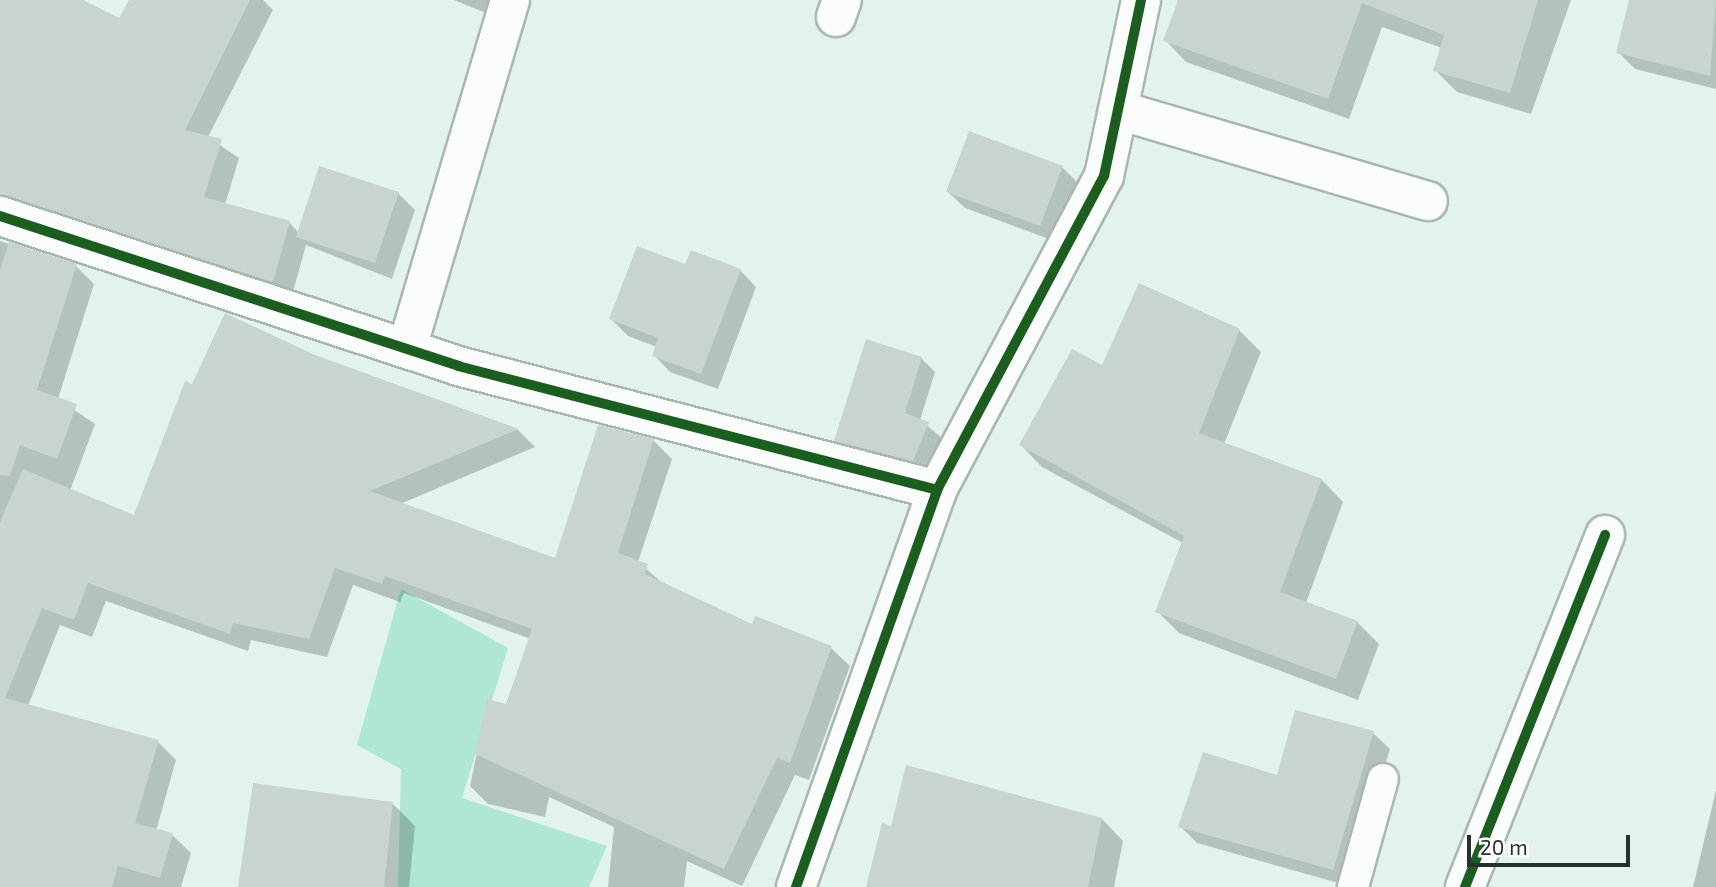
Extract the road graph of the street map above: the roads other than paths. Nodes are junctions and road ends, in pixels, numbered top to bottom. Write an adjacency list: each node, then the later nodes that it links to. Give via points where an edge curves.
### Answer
1 (510, 0): 6 (street)
2 (1141, 0): 3 (street)
3 (1118, 110): 4 (street); 7 (street, via 1104,176)
4 (1428, 201)
5 (0, 216): 6 (street)
6 (407, 348): 7 (street)
7 (937, 490): 10 (street)
8 (1605, 535): 12 (street)
9 (1383, 779): 11 (lane)
10 (796, 887)
11 (1353, 887)
12 (1465, 887)

